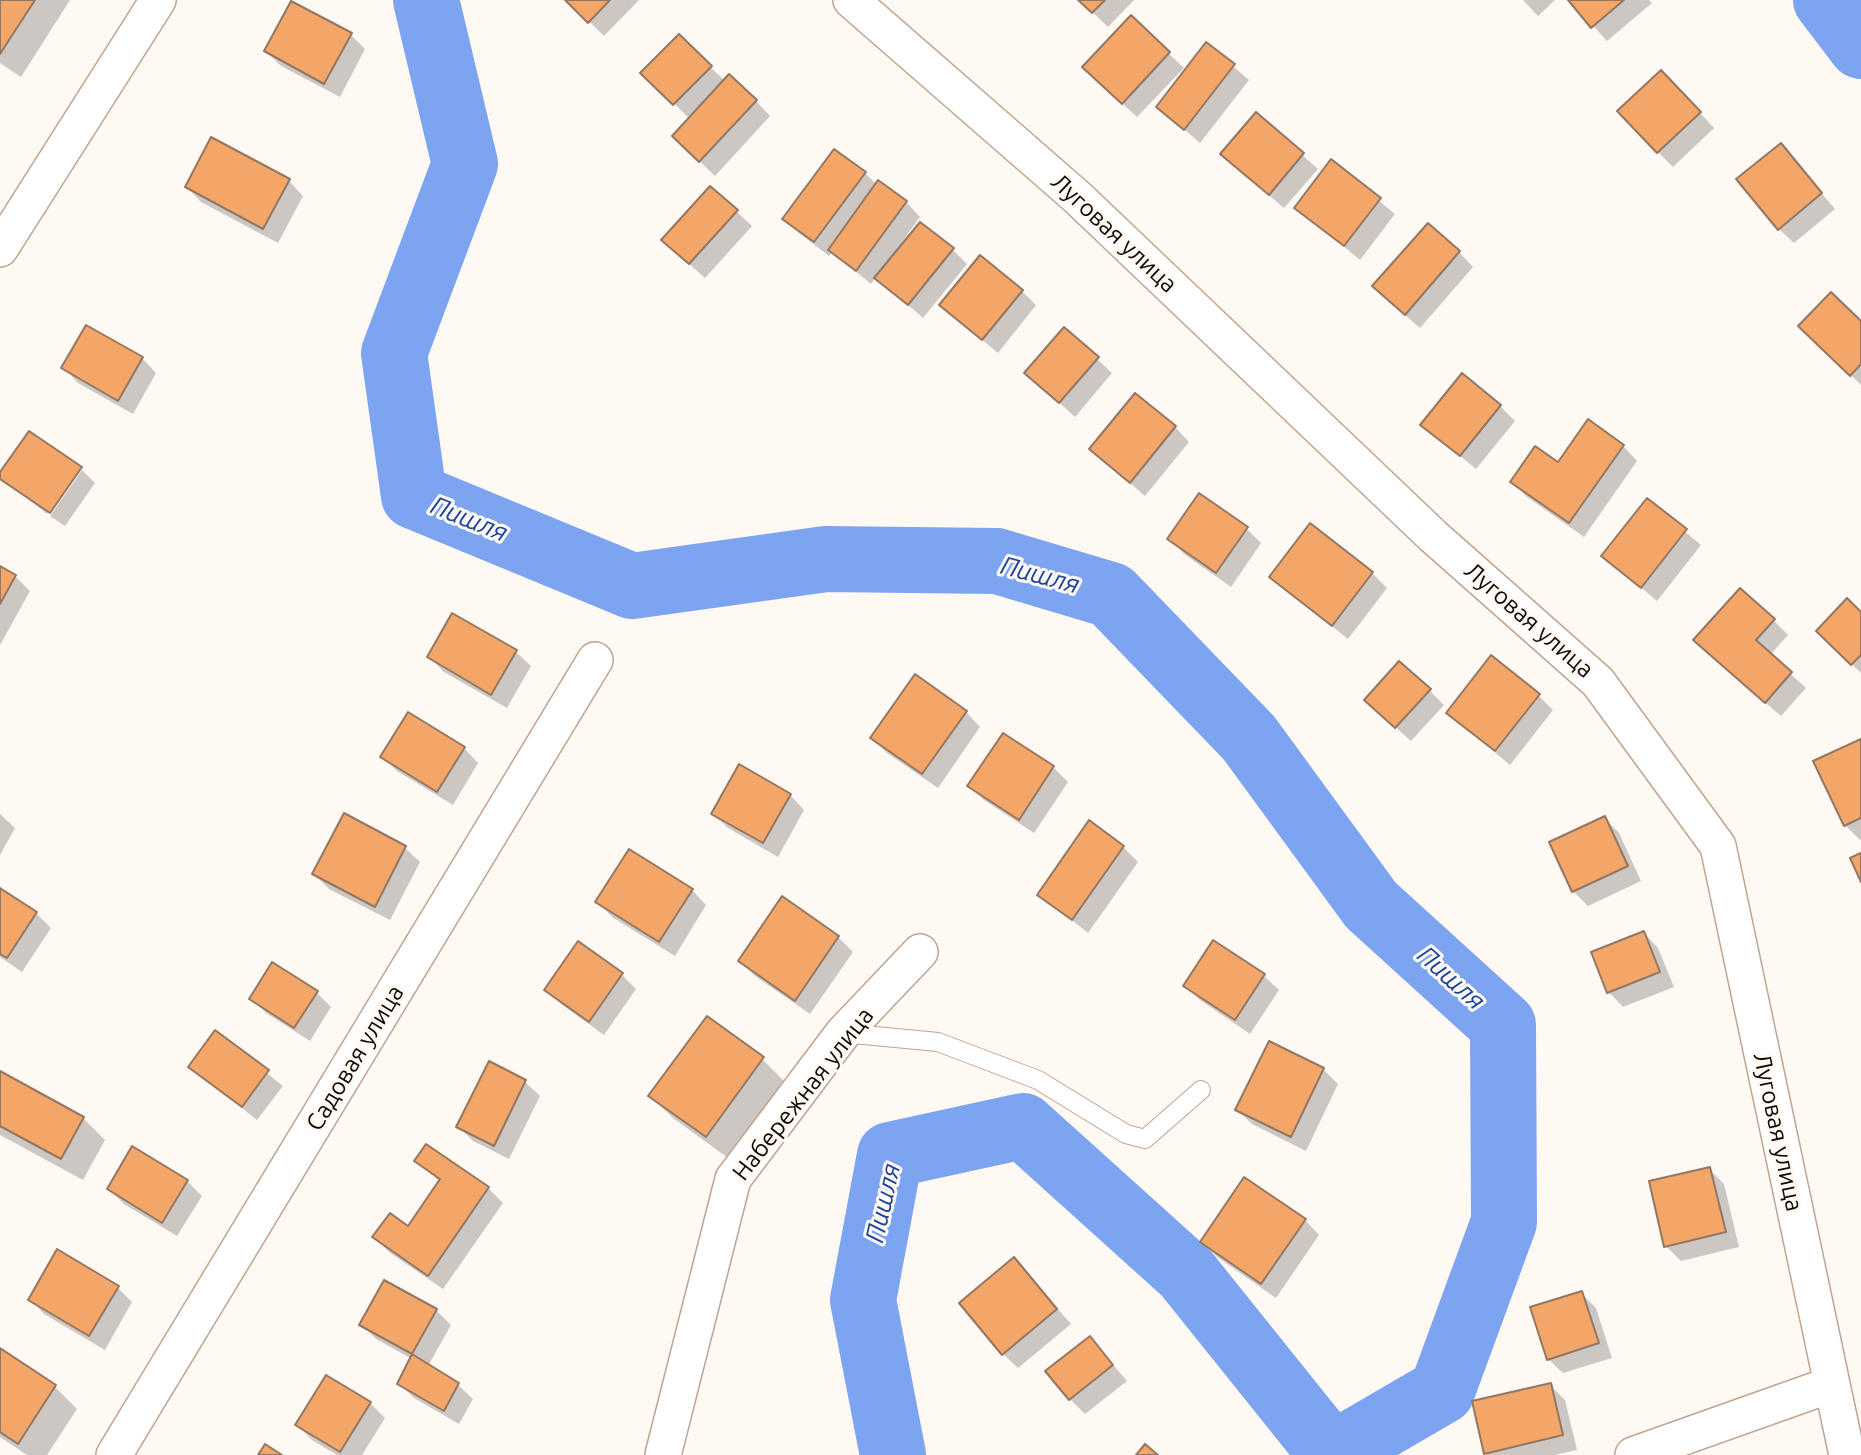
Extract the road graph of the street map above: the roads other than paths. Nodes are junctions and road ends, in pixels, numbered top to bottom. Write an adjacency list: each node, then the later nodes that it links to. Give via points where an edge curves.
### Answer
1 (158, 0): 3 (street)
2 (851, 0): 8 (street, Луговая улица, via 1077,197 1433,536 1598,682 1718,846)
3 (0, 249)
4 (595, 660): 9 (street, Садовая улица)
5 (920, 952): 6 (street, Набережная улица)
6 (843, 1033): 7 (lane, via 938,1042 1038,1080 1126,1133 1145,1139); 10 (street, Набережная улица, via 733,1179)
7 (1201, 1090)
8 (1830, 1385): 11 (street); 12 (street, Луговая улица)
9 (114, 1455)
10 (663, 1455)
11 (1633, 1455)
12 (1847, 1455)

